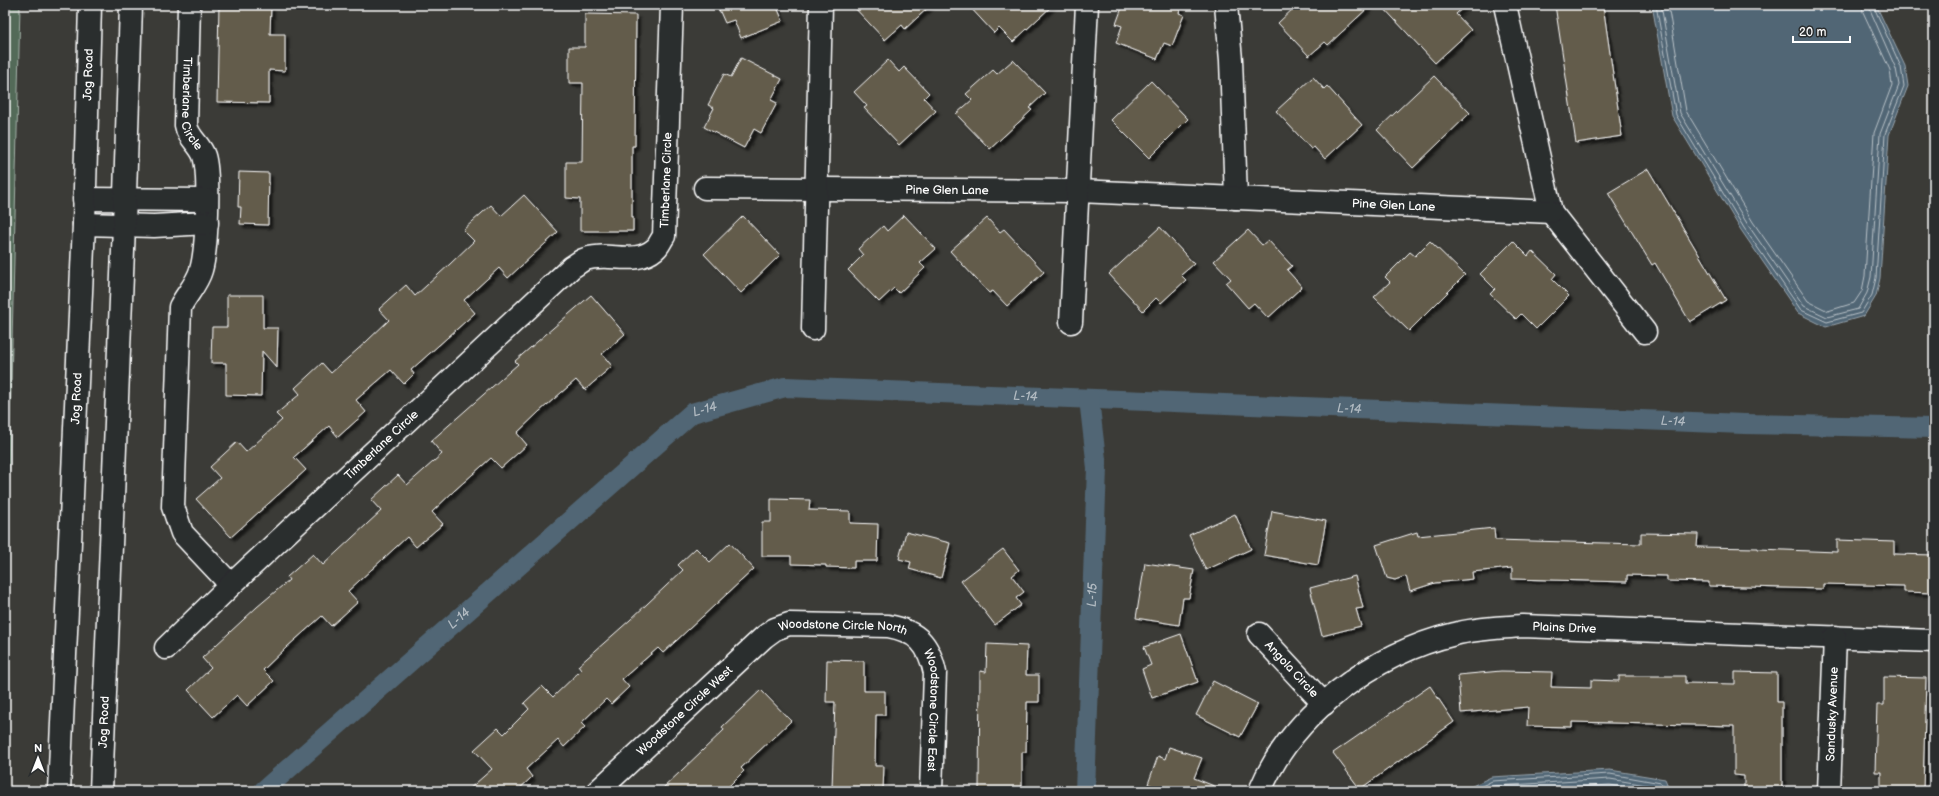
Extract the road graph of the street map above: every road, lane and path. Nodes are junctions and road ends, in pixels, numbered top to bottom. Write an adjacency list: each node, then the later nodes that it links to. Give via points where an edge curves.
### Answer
1 (90, 5): 13 (street, Jog Road)
2 (131, 5): 14 (street, Jog Road)
3 (189, 5): 15 (street, Timberlane Circle, via 186,125 190,137 200,147 204,156)
4 (672, 5): 23 (street, Timberlane Circle, via 664,236 656,248 644,256 583,260 572,267)
5 (820, 5): 10 (street)
6 (1087, 5): 11 (street)
7 (1226, 5): 12 (street, via 1231,60)
8 (1505, 5): 16 (street)
9 (705, 188): 10 (street, Pine Glen Lane)
10 (816, 189): 11 (street, Pine Glen Lane); 21 (street)
11 (1078, 190): 12 (street, Pine Glen Lane); 20 (street)
12 (1236, 198): 16 (street, Pine Glen Lane)
13 (84, 200): 14 (street); 18 (street, Jog Road)
14 (125, 200): 15 (street); 19 (street, Jog Road)
15 (206, 200): 17 (street, Timberlane Circle)
16 (1551, 212): 22 (street)
17 (207, 223): 19 (street); 23 (street, Timberlane Circle, via 201,271 180,307 173,507 182,533)
18 (84, 224): 19 (street); 31 (street, Jog Road)
19 (124, 226): 32 (street, Jog Road)
20 (1071, 322)
21 (813, 329)
22 (1645, 332)
23 (231, 585): 29 (street)
24 (771, 631): 26 (street, Woodstone Circle North, via 789,624 888,626); 33 (street, Woodstone Circle West)
25 (1259, 634): 30 (street, Angola Circle)
26 (914, 635): 34 (street, Woodstone Circle East, via 925,645 932,658 935,673)
27 (1835, 637): 28 (street, Plains Drive); 30 (street, Plains Drive, via 1522,626 1482,629 1416,646 1380,663 1346,685); 36 (street, Sandusky Avenue)
28 (1934, 641)
29 (166, 648)
30 (1324, 704): 35 (street, Plains Drive, via 1282,751)
31 (59, 791)
32 (101, 791)
33 (598, 791)
34 (931, 791)
35 (1260, 791)
36 (1829, 791)

